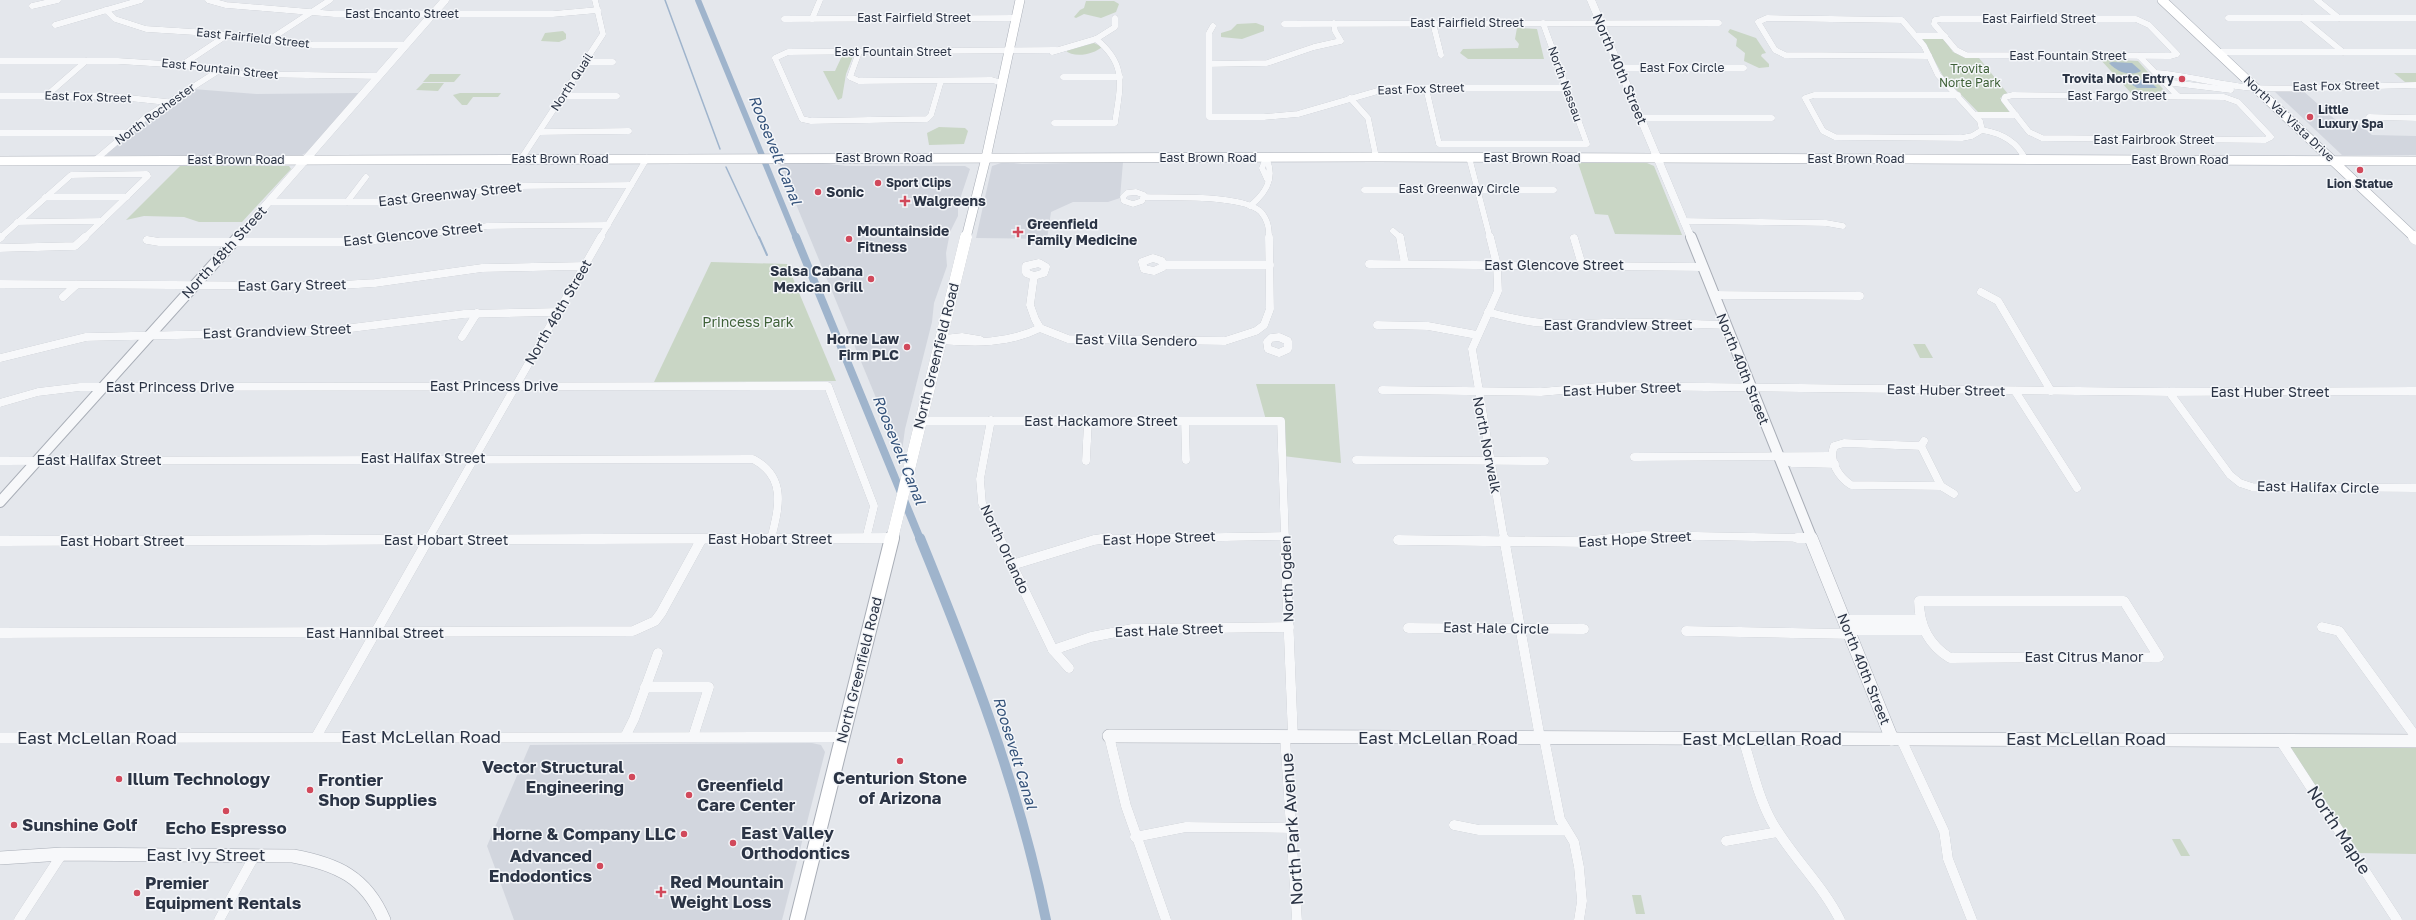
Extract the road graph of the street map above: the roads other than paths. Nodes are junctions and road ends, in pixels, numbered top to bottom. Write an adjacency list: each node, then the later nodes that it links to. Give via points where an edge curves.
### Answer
1 (58, 0): 12 (street)
2 (141, 0): 13 (street)
3 (208, 0): 15 (street, East Encanto Street, via 226,5)
4 (330, 0): 15 (street)
5 (445, 0): 16 (street, North 48th Street)
6 (595, 0): 14 (street, North Quail)
7 (820, 0): 24 (street)
8 (1020, 0): 17 (main road, North Greenfield Road)
9 (1591, 0): 28 (street, North 40th Street)
10 (2162, 0): 41 (main road, North Val Vista Drive)
11 (2317, 0): 21 (street)
12 (32, 6)
13 (106, 10): 31 (street); 33 (street, East Fairfield Street, via 115,19 146,29)
14 (598, 10): 16 (street, East Encanto Street, via 553,14); 50 (street, North Quail, via 603,34)
15 (313, 13): 16 (street, East Encanto Street); 36 (street)
16 (432, 14): 38 (street, North 48th Street)
17 (1016, 18): 24 (street, East Fairfield Street); 40 (main road, North Greenfield Road)
18 (1115, 18): 37 (street, via 1115,27)
19 (2228, 18): 20 (street)
20 (2302, 18): 21 (street); 42 (street)
21 (2339, 18): 22 (street)
22 (2416, 18)
23 (784, 19): 24 (street, East Fairfield Street)
24 (812, 19)
25 (1334, 23): 26 (street, East Fairfield Street); 30 (street, East Fairfield Street); 52 (street, via 1341,41 1267,63)
26 (1433, 23): 27 (street, East Fairfield Street); 45 (street)
27 (1543, 23): 28 (street, East Fairfield Street); 68 (street, North Nassau)
28 (1597, 23): 29 (street, East Fairfield Street); 54 (street, North 40th Street)
29 (1718, 23)
30 (1284, 24)
31 (55, 25)
32 (1213, 26): 52 (street, via 1209,33)
33 (227, 35): 36 (street, East Fairfield Street); 53 (street)
34 (1917, 36): 35 (street); 46 (street); 46 (street, via 1902,20 1759,20 1766,36 1779,52 1789,55)
35 (1944, 36): 44 (street, East Fairfield Street, via 1934,24 1935,20 2142,21 2176,51); 47 (street, East Fountain Street, via 1961,53 1972,56)
36 (269, 40): 38 (street, East Fairfield Street, via 313,45)
37 (1096, 40): 40 (street, East Fountain Street, via 1056,50); 60 (street, via 1112,53 1119,65)
38 (406, 45): 58 (street, North 48th Street)
39 (859, 52): 40 (street, East Fountain Street); 62 (street, via 850,77 855,80); 62 (street, East Fountain Street, via 788,52 778,56 775,61 802,119 922,120 930,117)
40 (1009, 52): 63 (main road, North Greenfield Road)
41 (2217, 52): 42 (street); 69 (main road, North Val Vista Drive)
42 (2343, 52): 43 (street)
43 (2416, 52)
44 (2176, 54): 47 (street, East Fountain Street)
45 (1441, 55)
46 (1929, 56): 70 (street, via 1938,75)
47 (2139, 56): 57 (street)
48 (1, 61): 49 (street, East Fountain Street)
49 (86, 61): 53 (street, East Fountain Street); 73 (street)
50 (585, 62): 51 (street); 74 (street, North Quail)
51 (613, 62)
52 (1209, 64): 77 (street, East Fox Street, via 1209,117 1298,114)
53 (182, 65): 56 (street, East Fountain Street)
54 (1620, 68): 55 (street, East Fox Circle); 83 (street, North 40th Street)
55 (1744, 68)
56 (218, 70): 58 (street, East Fountain Street, via 281,76); 78 (street, North Rochester)
57 (2156, 73): 61 (street, East Fox Street); 64 (street)
58 (378, 76): 102 (street, North 48th Street)
59 (1063, 77): 60 (street)
60 (1120, 77): 86 (street, via 1115,123)
61 (2195, 79): 66 (street); 69 (street, East Fox Street)
62 (941, 81): 63 (street, via 946,84)
63 (1002, 82): 95 (main road, North Greenfield Road)
64 (2165, 82): 66 (street, East Fox Street); 76 (street)
65 (2416, 85): 69 (street, East Fox Street)
66 (2194, 86): 69 (street, East Fox Street, via 2219,90)
67 (1426, 88): 68 (street, East Fox Street); 68 (street, North Nassau, via 1439,144 1588,144); 77 (street, East Fox Street, via 1388,88)
68 (1566, 88)
69 (2255, 88): 105 (main road, North Val Vista Drive)
70 (1958, 95): 80 (street); 87 (street, via 1806,96 1805,100 1828,135 1838,138 1962,138)
71 (0, 96): 72 (street)
72 (9, 96): 73 (street, East Fox Street); 79 (street)
73 (46, 96): 78 (street, East Fox Street, via 110,96)
74 (562, 96): 75 (street); 89 (street, North Quail)
75 (617, 96)
76 (2178, 96): 81 (street, East Fargo Street, via 2005,97 2004,100); 92 (street, East Fargo Street, via 2230,98 2238,102 2270,134)
77 (1350, 98): 93 (street, via 1366,111 1372,126 1371,135)
78 (167, 102): 91 (street, North Rochester)
79 (0, 103)
80 (1976, 115): 81 (street); 87 (street)
81 (2016, 115): 92 (street, East Fairbrook Street, via 2029,132 2048,139)
82 (2369, 117): 85 (street)
83 (1642, 118): 84 (street); 98 (street, North 40th Street)
84 (1772, 118)
85 (2416, 118)
86 (1054, 122)
87 (1982, 130): 100 (street, via 2002,138)
88 (629, 131): 89 (street)
89 (539, 132): 99 (street, North Quail)
90 (0, 133): 91 (street)
91 (125, 133): 104 (street, North Rochester)
92 (2270, 138)
93 (1376, 157): 96 (main road, East Brown Road); 97 (main road, East Brown Road)
94 (647, 158): 95 (main road, East Brown Road); 99 (main road, East Brown Road); 110 (street, North 46th Street)
95 (986, 158): 96 (main road, East Brown Road); 158 (main road, North Greenfield Road)
96 (1266, 158): 119 (street, via 1262,164 1263,174 1267,179 1264,194)
97 (1469, 158): 98 (main road, East Brown Road); 111 (street, North Norwalk)
98 (1659, 158): 100 (main road, East Brown Road); 121 (street, North 40th Street)
99 (521, 159): 102 (main road, East Brown Road)
100 (2025, 159): 105 (main road, East Brown Road)
101 (125, 160): 102 (main road, East Brown Road); 104 (main road, East Brown Road); 107 (street); 108 (street)
102 (307, 160): 117 (street, North 48th Street)
103 (0, 161): 104 (main road, East Brown Road)
104 (94, 161)
105 (2334, 161): 106 (main road, East Brown Road); 128 (main road, North Val Vista Drive)
106 (2416, 161)
107 (108, 173): 108 (street); 114 (street, via 72,175)
108 (115, 173): 115 (street, via 147,174 148,176)
109 (366, 177): 118 (street)
110 (632, 185): 118 (street, East Greenway Street, via 520,186 417,199); 123 (street, North 46th Street)
111 (1477, 189): 112 (street, East Greenway Circle); 113 (street, East Greenway Circle); 136 (street, North Norwalk)
112 (1364, 190)
113 (1554, 190)
114 (45, 197): 115 (street); 122 (street)
115 (127, 197): 120 (street)
116 (1144, 197): 119 (street, via 1212,198)
117 (269, 202): 118 (street, East Greenway Street); 130 (street, North 48th Street)
118 (347, 202)
119 (1250, 206): 135 (street, via 1261,212 1269,226)
120 (102, 221): 122 (street); 131 (street, via 75,246)
121 (1683, 221): 124 (street, via 1826,223); 139 (street, North 40th Street)
122 (17, 222): 126 (street)
123 (608, 225): 130 (street, East Glencove Street, via 487,226 369,241); 138 (street, North 46th Street)
124 (1843, 226)
125 (1393, 231): 133 (street, via 1401,238)
126 (0, 238)
127 (1574, 238): 137 (street)
128 (2416, 239)
129 (147, 240): 130 (street, East Glencove Street)
130 (233, 242): 143 (street, North 48th Street)
131 (0, 248)
132 (1369, 264): 133 (street, East Glencove Street)
133 (1405, 264): 136 (street, East Glencove Street)
134 (1164, 265): 135 (street)
135 (1270, 265): 154 (street, via 1270,309 1264,325)
136 (1497, 265): 137 (street, East Glencove Street); 149 (street, North Norwalk, via 1498,291)
137 (1582, 265): 139 (street, East Glencove Street)
138 (583, 266): 143 (street, East Gary Street, via 482,268 375,283 324,286); 148 (street, North 46th Street)
139 (1702, 267): 145 (street, North 40th Street)
140 (1034, 276): 153 (street, via 1030,305)
141 (0, 284): 142 (street, East Gary Street)
142 (76, 285): 143 (street, East Gary Street); 147 (street)
143 (193, 286): 155 (street, North 48th Street)
144 (1981, 292): 167 (street, via 1998,301)
145 (1714, 296): 146 (street); 152 (street, North 40th Street)
146 (1860, 296)
147 (64, 297)
148 (557, 312): 150 (street, East Grandview Street); 161 (street, North 46th Street)
149 (1488, 312): 152 (street, East Grandview Street, via 1541,326 1584,326 1603,323); 156 (street, North Norwalk)
150 (477, 313): 155 (street, East Grandview Street, via 319,332); 157 (street)
151 (1377, 325): 156 (street, via 1428,326)
152 (1726, 325): 163 (street, North 40th Street)
153 (1040, 328): 154 (street, East Villa Sendero, via 1057,336 1081,340 1225,341); 158 (street, via 1026,336 1013,339 967,343)
154 (1256, 331): 159 (street)
155 (151, 334): 160 (street, East Grandview Street, via 86,337); 162 (street, North 48th Street)
156 (1477, 335): 165 (street, North Norwalk, via 1472,348)
157 (462, 337)
158 (940, 340): 172 (main road, North Greenfield Road)
159 (1269, 340)
160 (0, 358)
161 (516, 386): 162 (street, East Princess Drive); 179 (street, North 46th Street); 199 (street, East Princess Drive, via 828,386 874,506)
162 (103, 387): 170 (street, East Princess Drive, via 60,389); 181 (street, North 48th Street)
163 (1751, 387): 165 (street, East Huber Street, via 1587,387 1542,392); 166 (street, East Huber Street); 180 (street, North 40th Street)
164 (1382, 390): 165 (street, East Huber Street)
165 (1476, 390): 186 (street, North Norwalk)
166 (2015, 390): 167 (street, East Huber Street); 191 (street)
167 (2051, 391): 168 (street, East Huber Street)
168 (2168, 392): 169 (street, East Huber Street); 192 (street, East Halifax Circle, via 2230,475 2240,483 2252,487)
169 (2416, 392)
170 (0, 402)
171 (991, 420): 172 (street, East Hackamore Street); 173 (street, East Hackamore Street); 205 (street, North Orlando, via 980,479 980,495)
172 (921, 421): 196 (main road, North Greenfield Road)
173 (1088, 421): 174 (street, East Hackamore Street); 185 (street)
174 (1184, 421): 175 (street, East Hackamore Street); 182 (street)
175 (1281, 421): 195 (street, North Ogden)
176 (1813, 455): 177 (street); 180 (street); 188 (street)
177 (1832, 456): 189 (street); 190 (street, via 1834,446 1844,443 1922,444)
178 (1634, 457): 180 (street)
179 (475, 458): 181 (street, East Halifax Street); 198 (street, East Halifax Street, via 753,459 765,463 770,469 779,495); 200 (street, North 46th Street)
180 (1778, 458): 188 (street, via 1792,463); 197 (street, North 40th Street)
181 (38, 460): 184 (street, East Halifax Street); 194 (street, North 48th Street)
182 (1186, 460)
183 (1356, 460): 186 (street)
184 (0, 461)
185 (1086, 461)
186 (1490, 461): 187 (street); 204 (street, North Norwalk)
187 (1545, 461)
188 (1817, 464): 189 (street)
189 (1835, 464): 190 (street, via 1844,481 1856,486)
190 (1941, 486): 193 (street)
191 (2077, 488)
192 (2416, 488)
193 (1954, 494)
194 (0, 502)
195 (1285, 536): 205 (street, East Hope Street, via 1114,537 1094,540); 207 (street, North Ogden)
196 (892, 538): 199 (street, East Hobart Street); 225 (main road, North Greenfield Road)
197 (1811, 538): 204 (street, East Hope Street, via 1643,535 1582,542); 211 (street, North 40th Street)
198 (771, 539): 199 (street, East Hobart Street); 201 (street, East Hobart Street)
199 (866, 539)
200 (428, 540): 201 (street, East Hobart Street); 203 (street, East Hobart Street); 216 (street, North 46th Street)
201 (701, 540): 216 (street, East Hannibal Street, via 661,614 655,621 633,631)
202 (1398, 540): 204 (street, East Hope Street)
203 (0, 541)
204 (1506, 541): 210 (street, North Norwalk)
205 (1012, 565): 217 (street, North Orlando)
206 (1921, 620): 211 (street); 213 (street, East Citrus Manor); 213 (street, East Citrus Manor, via 1919,600 2124,601 2159,657 1950,658 1938,652)
207 (1289, 627): 217 (street, East Hale Street, via 1132,629 1091,637); 228 (street, North Ogden)
208 (2322, 627): 226 (street, via 2339,631)
209 (1408, 628): 210 (street, East Hale Circle)
210 (1521, 628): 212 (street, East Hale Circle); 229 (street, North Norwalk)
211 (1847, 628): 213 (street); 214 (street); 231 (street, North 40th Street)
212 (1584, 629)
213 (1923, 630)
214 (1686, 631)
215 (0, 633): 216 (street, East Hannibal Street)
216 (375, 633): 222 (street, North 46th Street)
217 (1053, 650): 219 (street, North Orlando)
218 (658, 653): 220 (street)
219 (1069, 668)
220 (645, 688): 223 (street); 224 (street, via 709,687)
221 (1109, 736): 228 (street, East McLellan Road); 238 (street, via 1115,773)
222 (316, 737): 223 (street, East McLellan Road); 227 (street, East McLellan Road)
223 (625, 737): 224 (street, East McLellan Road)
224 (693, 737): 225 (street, East McLellan Road)
225 (842, 737): 246 (main road, North Greenfield Road)
226 (2416, 737)
227 (0, 738)
228 (1289, 738): 229 (street, East McLellan Road); 235 (street, North Park Avenue)
229 (1542, 738): 230 (street, East McLellan Road); 236 (street, North Norwalk, via 1560,819)
230 (1742, 739): 231 (street, East McLellan Road); 237 (street, via 1766,808)
231 (1896, 739): 232 (street, East McLellan Road); 251 (street, via 1944,831 1948,859)
232 (2280, 740): 233 (street, East McLellan Road); 252 (street, North Maple)
233 (2416, 741)
234 (1454, 825): 236 (street, via 1478,830)
235 (1292, 828): 238 (street, via 1186,827); 248 (street, North Park Avenue)
236 (1565, 830): 249 (street, North Norwalk, via 1574,842 1579,867 1582,902)
237 (1778, 832): 239 (street); 250 (street, via 1831,900)
238 (1135, 837): 247 (street)
239 (1726, 841)
240 (62, 854): 241 (street, East Ivy Street); 242 (street, East Ivy Street); 243 (street)
241 (255, 855): 244 (street); 245 (street, East Ivy Street, via 316,859 335,866 356,878 370,893)
242 (0, 858)
243 (19, 920)
244 (219, 920)
245 (384, 920)
246 (797, 920)
247 (1166, 920)
248 (1297, 920)
249 (1579, 920)
250 (1840, 920)
251 (1972, 920)
252 (2397, 920)

